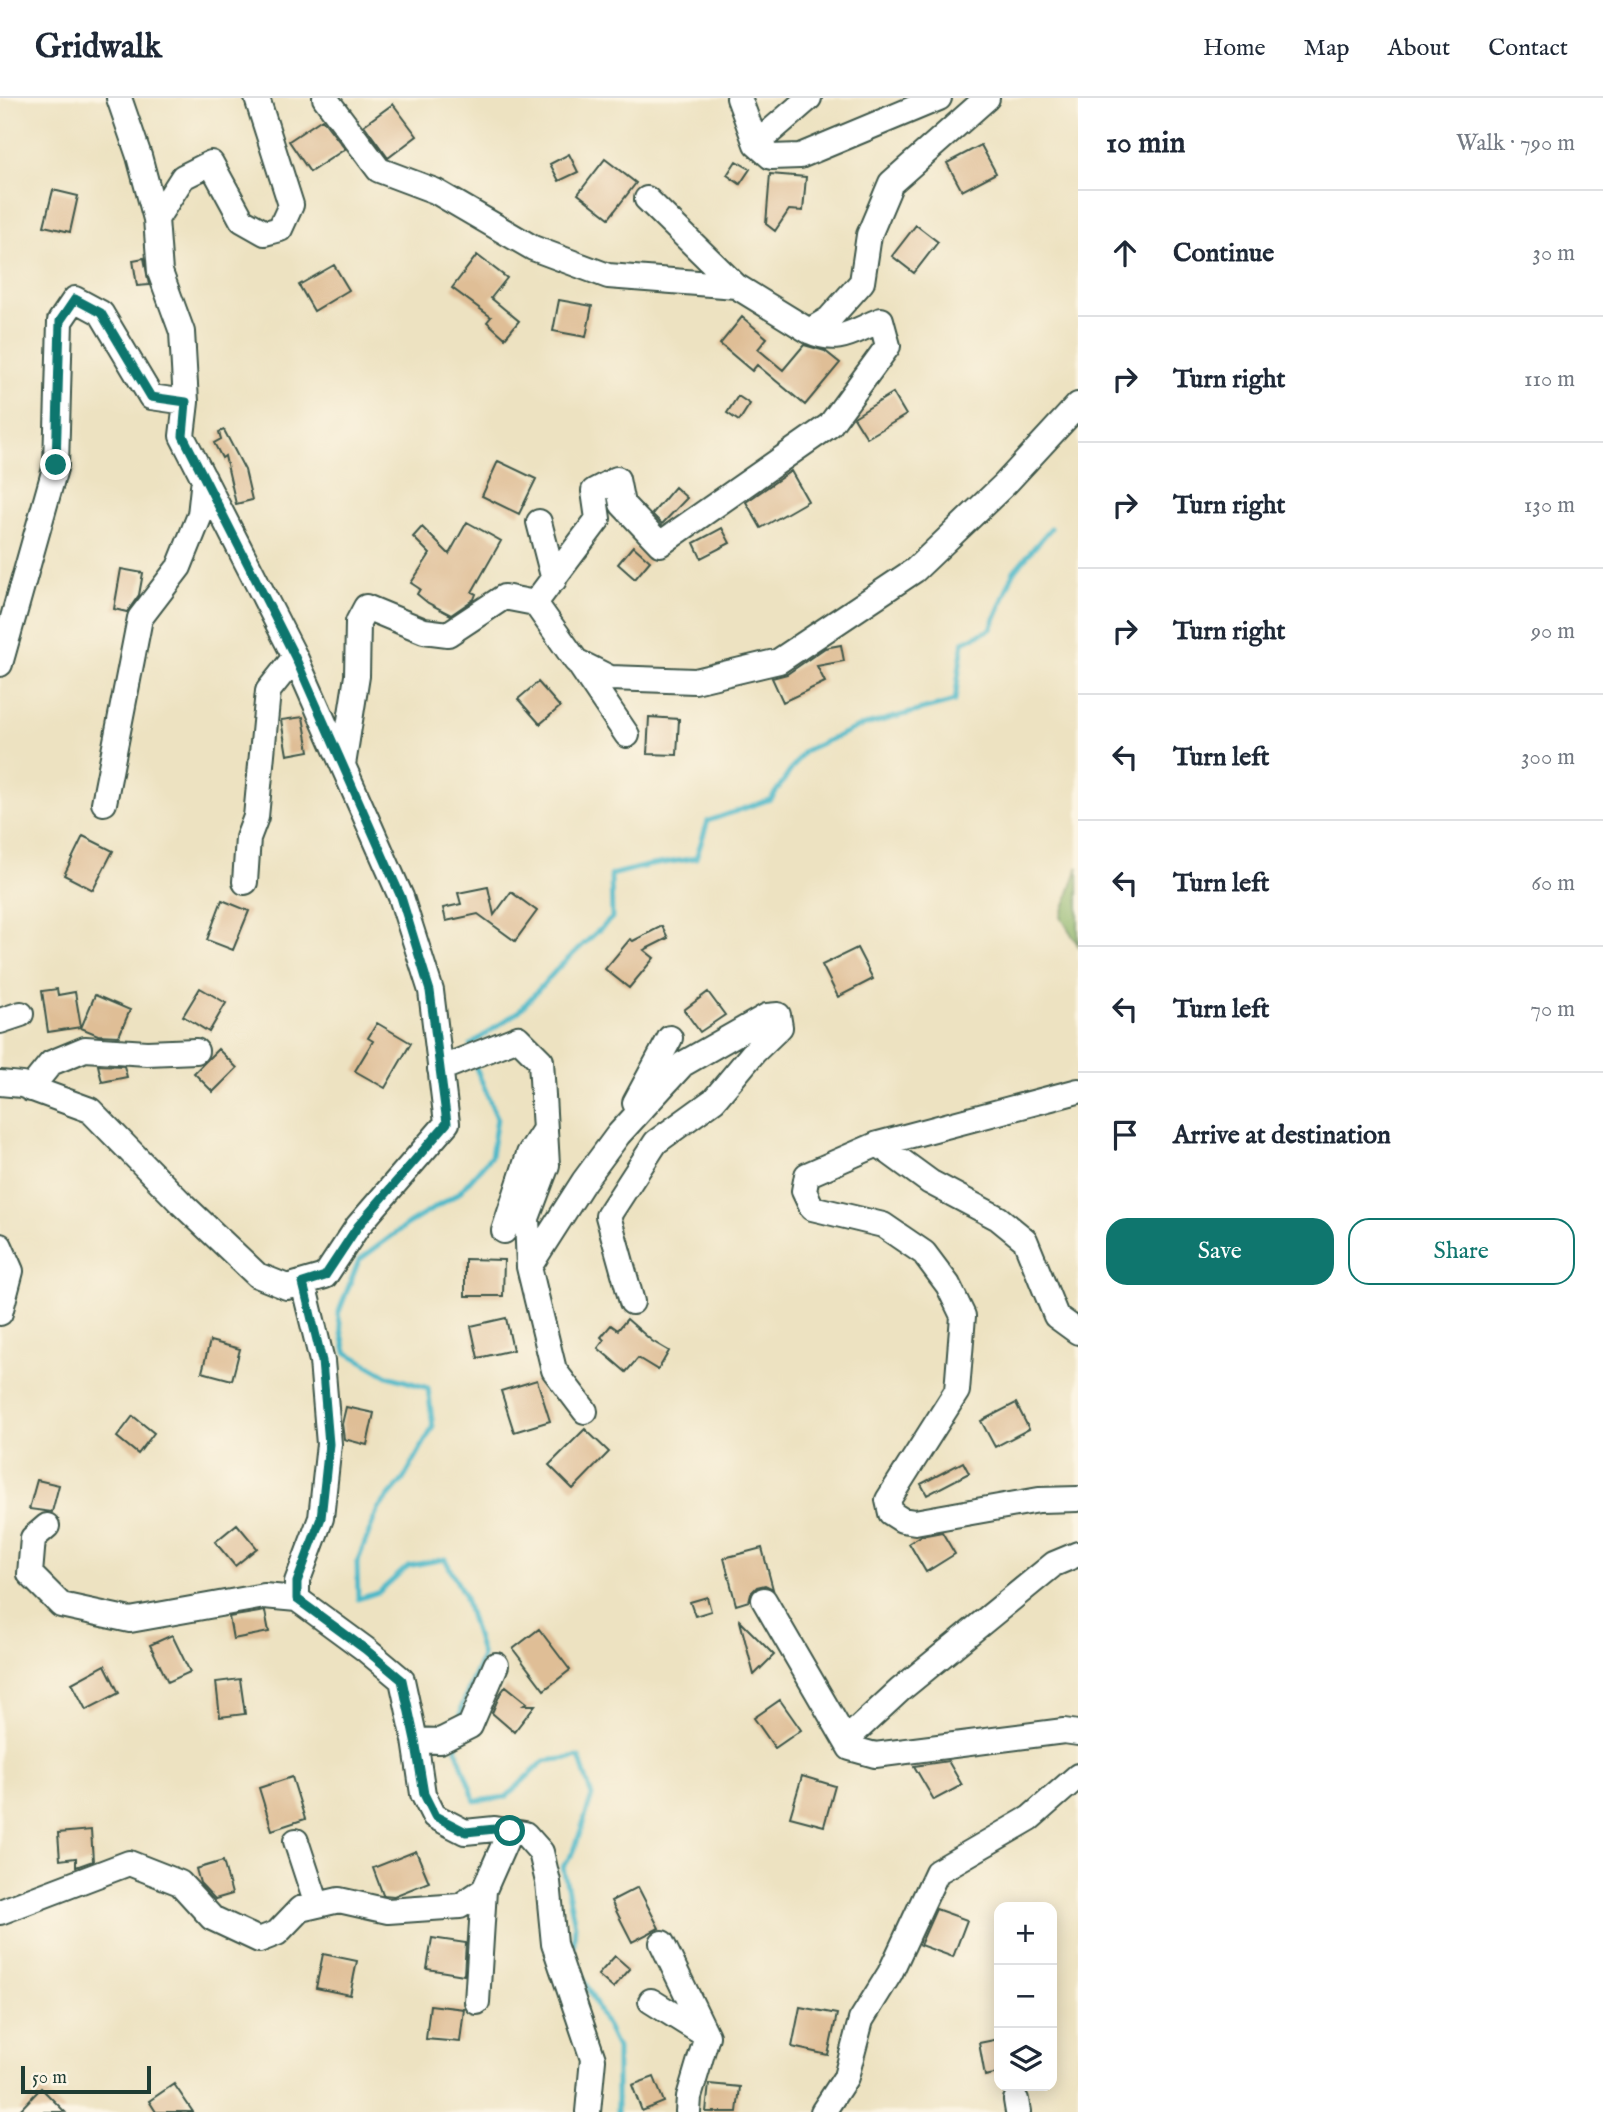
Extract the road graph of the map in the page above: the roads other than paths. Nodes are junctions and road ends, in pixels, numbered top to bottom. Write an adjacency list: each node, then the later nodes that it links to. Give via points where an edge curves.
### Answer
1 (119, 98): 10 (street)
2 (257, 98): 10 (street, via 291,205 280,229 265,233 242,220 211,163 183,177)
3 (324, 98): 11 (street, via 379,170 435,191 533,248 608,276)
4 (739, 98): 8 (street)
5 (809, 98): 8 (street)
6 (939, 98): 8 (street, via 800,156 771,157)
7 (987, 98): 12 (street, via 891,183 869,235 862,282 829,319)
8 (756, 144)
9 (647, 199): 11 (street)
10 (156, 219): 13 (street, via 160,272 182,332)
11 (736, 286): 12 (street)
12 (809, 331): 17 (street, via 837,338 881,320 888,346 830,425 660,544 622,504 617,478 594,491 597,519)
13 (186, 402): 15 (street, via 183,436); 21 (street, via 151,397 101,313 75,299 60,321 56,465)
14 (1078, 405): 20 (street, via 1005,484 915,570 779,661 695,681 610,678)
15 (204, 478): 19 (street); 24 (street, via 200,515 179,567 140,618)
16 (539, 522): 17 (street)
17 (554, 580): 18 (street)
18 (535, 603): 20 (street); 23 (street, via 504,597 448,634 424,631 366,607 358,622 357,676)
19 (295, 657): 23 (street); 25 (street, via 268,691)
20 (576, 661): 22 (street)
21 (0, 664)
22 (627, 735)
23 (343, 766): 28 (street, via 404,909 430,991)
24 (104, 803)
25 (245, 882)
26 (670, 1038): 33 (street)
27 (196, 1051): 30 (street, via 86,1049 51,1063)
28 (440, 1069): 32 (street, via 518,1038 541,1061); 38 (street, via 447,1123 358,1226 325,1276)
29 (0, 1083): 30 (street)
30 (30, 1089): 38 (street, via 90,1110 257,1275 287,1287)
31 (1078, 1091): 34 (street)
32 (545, 1129): 35 (street, via 529,1154); 37 (street, via 547,1165 527,1218)
33 (618, 1135): 37 (street); 39 (street, via 683,1064 767,1016 778,1015 780,1027 714,1100 656,1142 608,1216)
34 (878, 1144): 41 (street, via 930,1182 998,1218 1025,1240 1056,1316); 43 (street, via 807,1175 804,1191 812,1208 883,1226 923,1253 948,1285 963,1316 957,1391 888,1500 891,1513 915,1522 1039,1500)
35 (504, 1231)
36 (0, 1246): 40 (street, via 11,1272)
37 (529, 1267): 42 (street, via 554,1370)
38 (303, 1283): 46 (street, via 322,1361 329,1444 321,1518 297,1582)
39 (632, 1302)
40 (0, 1313)
41 (1078, 1332)
42 (585, 1411)
43 (1078, 1499)
44 (47, 1526): 46 (street, via 33,1538 30,1574 61,1605 130,1620 264,1596)
45 (1078, 1554): 51 (street, via 1054,1564)
46 (297, 1599): 50 (street, via 402,1680)
47 (764, 1601): 51 (street)
48 (496, 1665): 50 (street, via 470,1726 440,1741)
49 (1078, 1733): 51 (street, via 875,1755 850,1748)
50 (415, 1740): 53 (street, via 424,1794 435,1816 466,1832)
51 (846, 1740)
52 (1078, 1776): 64 (street, via 1030,1818 937,1872 890,1973 861,2020 846,2077)
53 (510, 1831): 55 (street); 62 (street, via 525,1834 541,1852 554,1944 593,2059)
54 (296, 1841): 56 (street)
55 (484, 1890): 56 (street, via 460,1906 388,1911 339,1900); 60 (street)
56 (317, 1905): 57 (street, via 300,1909 278,1933 259,1940 212,1918 180,1883 129,1863)
57 (0, 1912)
58 (662, 1944): 61 (street)
59 (651, 2001): 61 (street)
60 (477, 2002)
61 (707, 2036): 63 (street)
62 (588, 2112)
63 (688, 2112)
64 (823, 2112)

